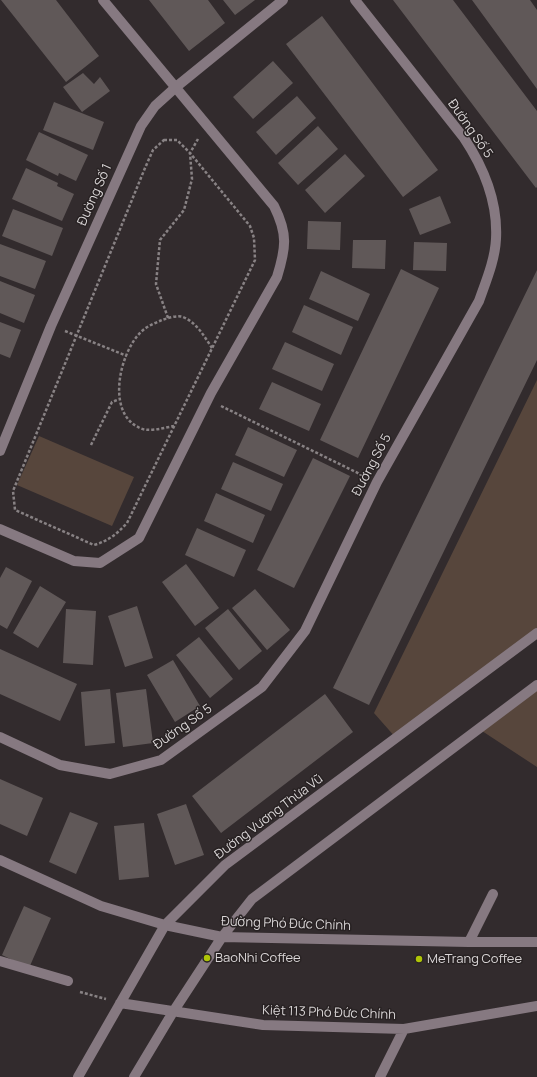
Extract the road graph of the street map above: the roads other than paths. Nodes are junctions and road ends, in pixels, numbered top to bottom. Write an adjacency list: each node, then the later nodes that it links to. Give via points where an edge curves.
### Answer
1 (103, 0): 4 (street)
2 (283, 0): 4 (street, Đường Số 1)
3 (355, 0): 9 (street, Đường Số 5, via 464,138 488,183 495,211 496,239 490,269 479,301 377,482 305,631 262,687 161,760 110,774 60,765)
4 (176, 87): 5 (street, Đường Số 1, via 155,106 141,126 51,326); 6 (street, via 274,206 285,238 277,276 208,400 139,538 100,563 74,561)
5 (0, 451)
6 (0, 529)
7 (537, 633): 12 (street, Đường Vương Thừa Vũ, via 225,865)
8 (537, 685): 13 (street, via 252,899)
9 (0, 737)
10 (0, 860): 12 (street, Đường Phó Đức Chính, via 101,906)
11 (493, 894): 14 (street)
12 (165, 925): 13 (street, Đường Phó Đức Chính); 18 (street, Đường Vương Thừa Vũ)
13 (222, 937): 14 (street, Đường Phó Đức Chính); 20 (street)
14 (469, 942): 15 (street, Đường Phó Đức Chính)
15 (537, 942)
16 (0, 961): 17 (street)
17 (68, 981)
18 (120, 1003): 20 (street, Kiệt 113 Phó Đức Chính); 22 (street, Đường Vương Thừa Vũ)
19 (537, 1006): 21 (street, Kiệt 113 Phó Đức Chính)
20 (173, 1012): 21 (street, Kiệt 113 Phó Đức Chính, via 263,1025); 23 (street)
21 (404, 1029): 24 (street)
22 (78, 1077)
23 (134, 1077)
24 (380, 1077)

